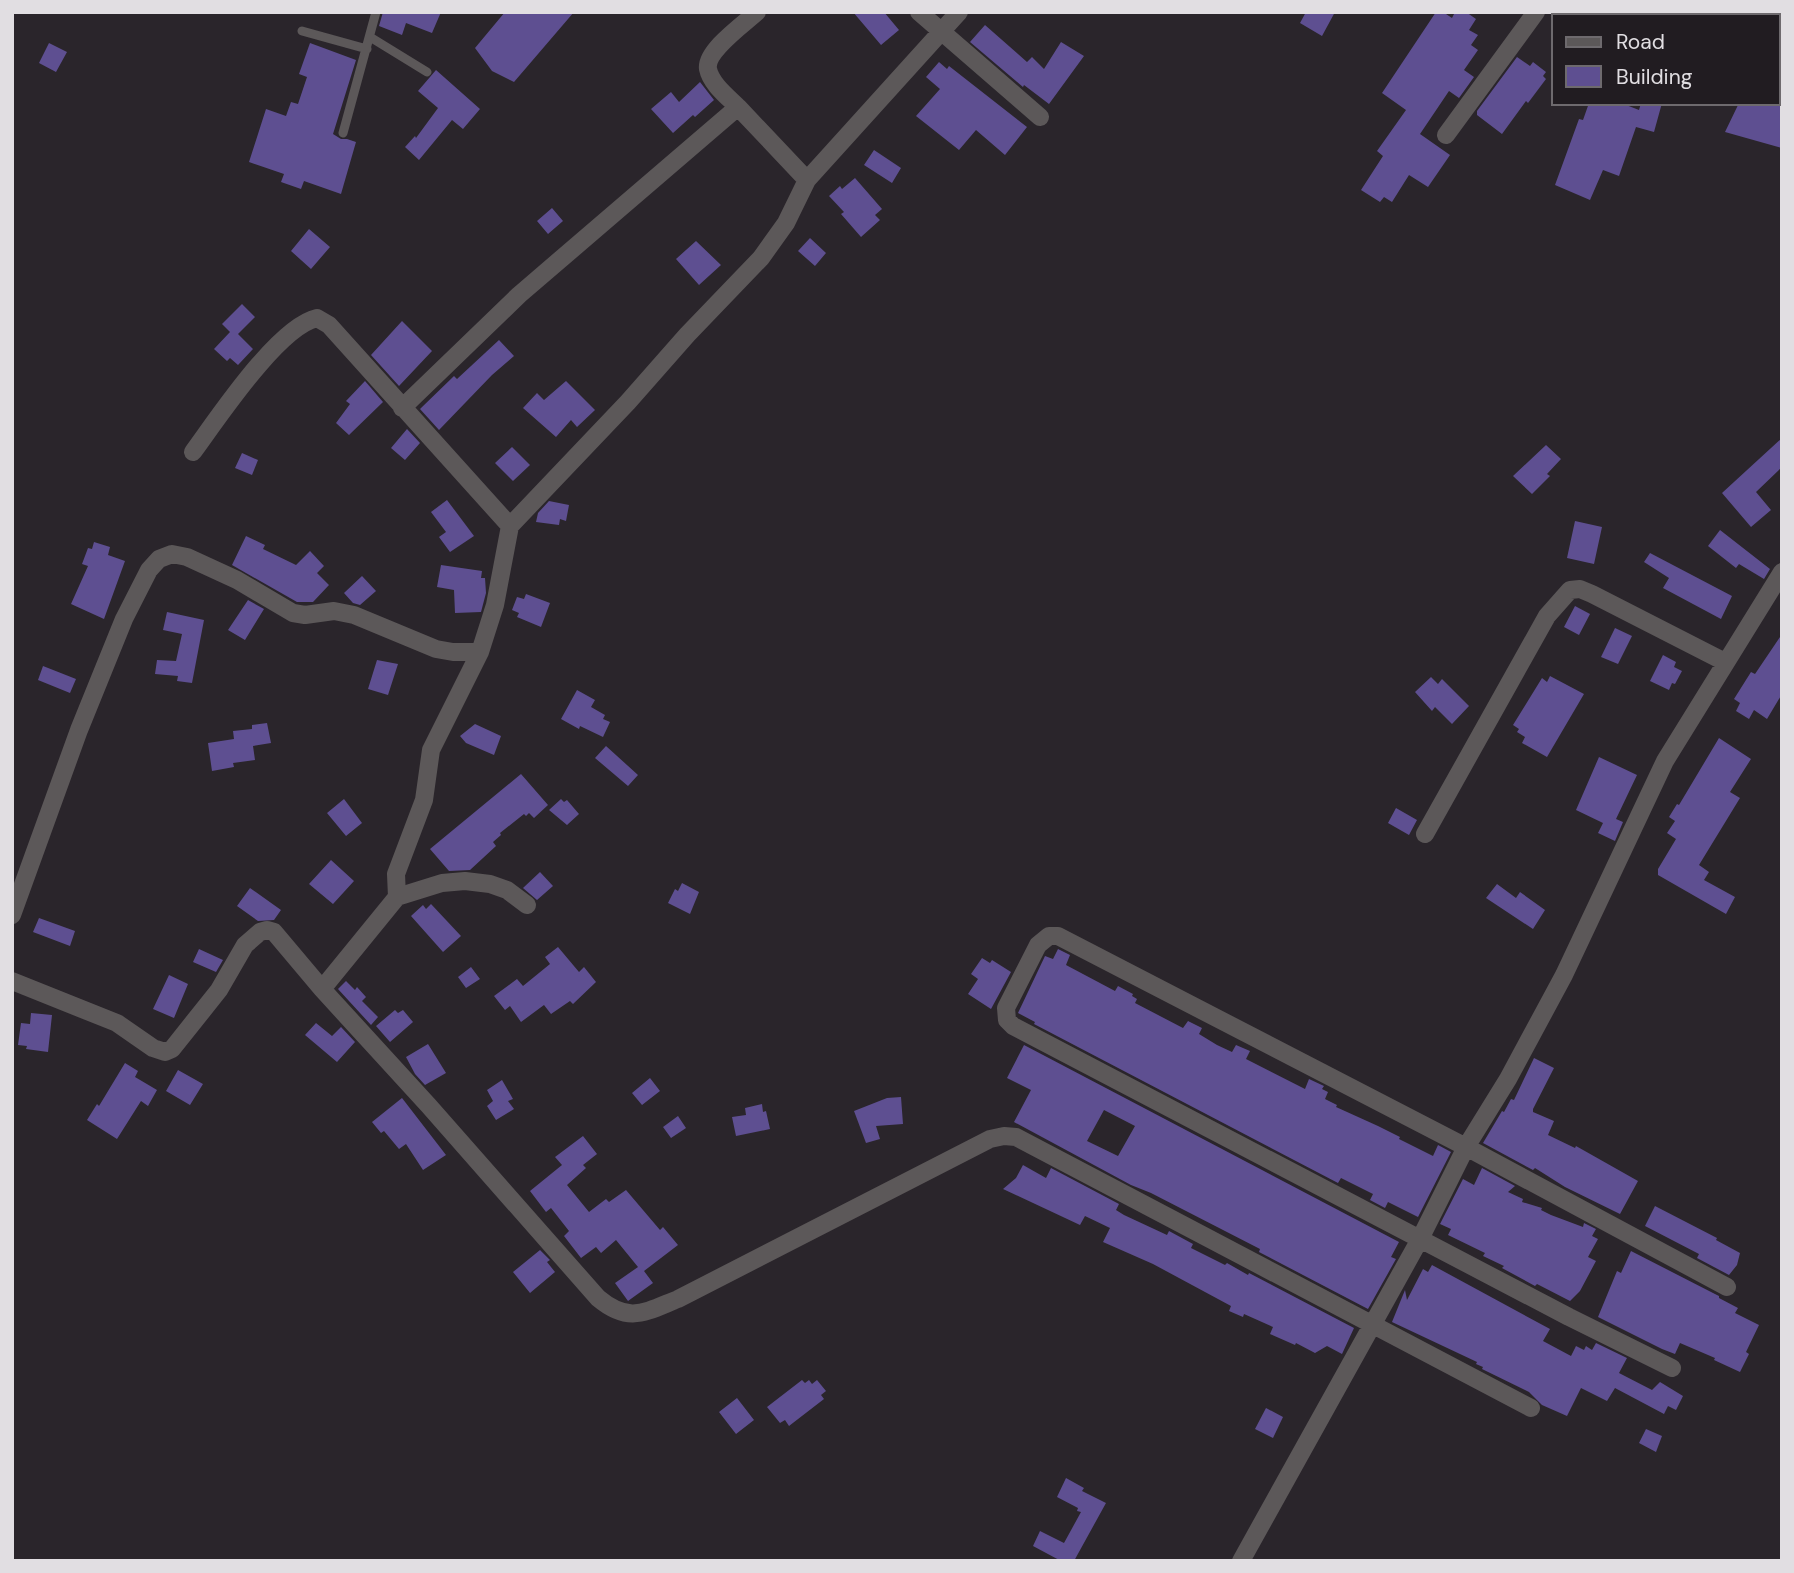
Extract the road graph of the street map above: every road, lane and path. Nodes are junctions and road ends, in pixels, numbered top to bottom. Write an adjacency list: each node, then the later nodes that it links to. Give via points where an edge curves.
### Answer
1 (376, 12): 8 (lane)
2 (757, 12): 11 (street, via 709,59 708,70 717,85)
3 (919, 12): 7 (street)
4 (959, 12): 7 (street)
5 (1536, 12): 14 (street)
6 (302, 31): 9 (lane)
7 (942, 34): 12 (street); 15 (street)
8 (370, 37): 9 (lane); 10 (lane)
9 (367, 49): 13 (lane)
10 (427, 72)
11 (738, 107): 15 (street); 16 (street, via 519,295)
12 (1040, 117)
13 (343, 134)
14 (1446, 135)
15 (807, 180): 18 (street, via 786,223 761,258)
16 (402, 408): 17 (street, via 329,325 317,318 268,353); 18 (street)
17 (192, 452)
18 (510, 526): 20 (street, via 495,605)
19 (1782, 572): 21 (street)
20 (480, 652): 23 (street, via 431,750 419,818 398,865); 25 (street, via 436,649 354,615 293,613 187,556 172,554 159,559 119,632)
21 (1725, 662): 22 (street, via 1592,594 1570,590 1547,616); 28 (street, via 1665,761 1564,975)
22 (1425, 835)
23 (397, 897): 24 (street, via 466,881 508,890); 27 (street)
24 (527, 905)
25 (12, 915)
26 (12, 981): 27 (street, via 117,1023 165,1052 219,990 245,944 260,932 274,932)
27 (322, 989): 31 (street, via 613,1311 645,1312 678,1298 990,1139 1004,1136 1016,1138)
28 (1466, 1147): 29 (street); 29 (street, via 1058,936 1049,936 1038,945 1006,1008 1007,1020 1022,1032); 30 (street)
29 (1420, 1239): 31 (street); 32 (street)
30 (1727, 1287)
31 (1371, 1325): 33 (street); 34 (street)
32 (1672, 1368)
33 (1531, 1408)
34 (1241, 1561)

